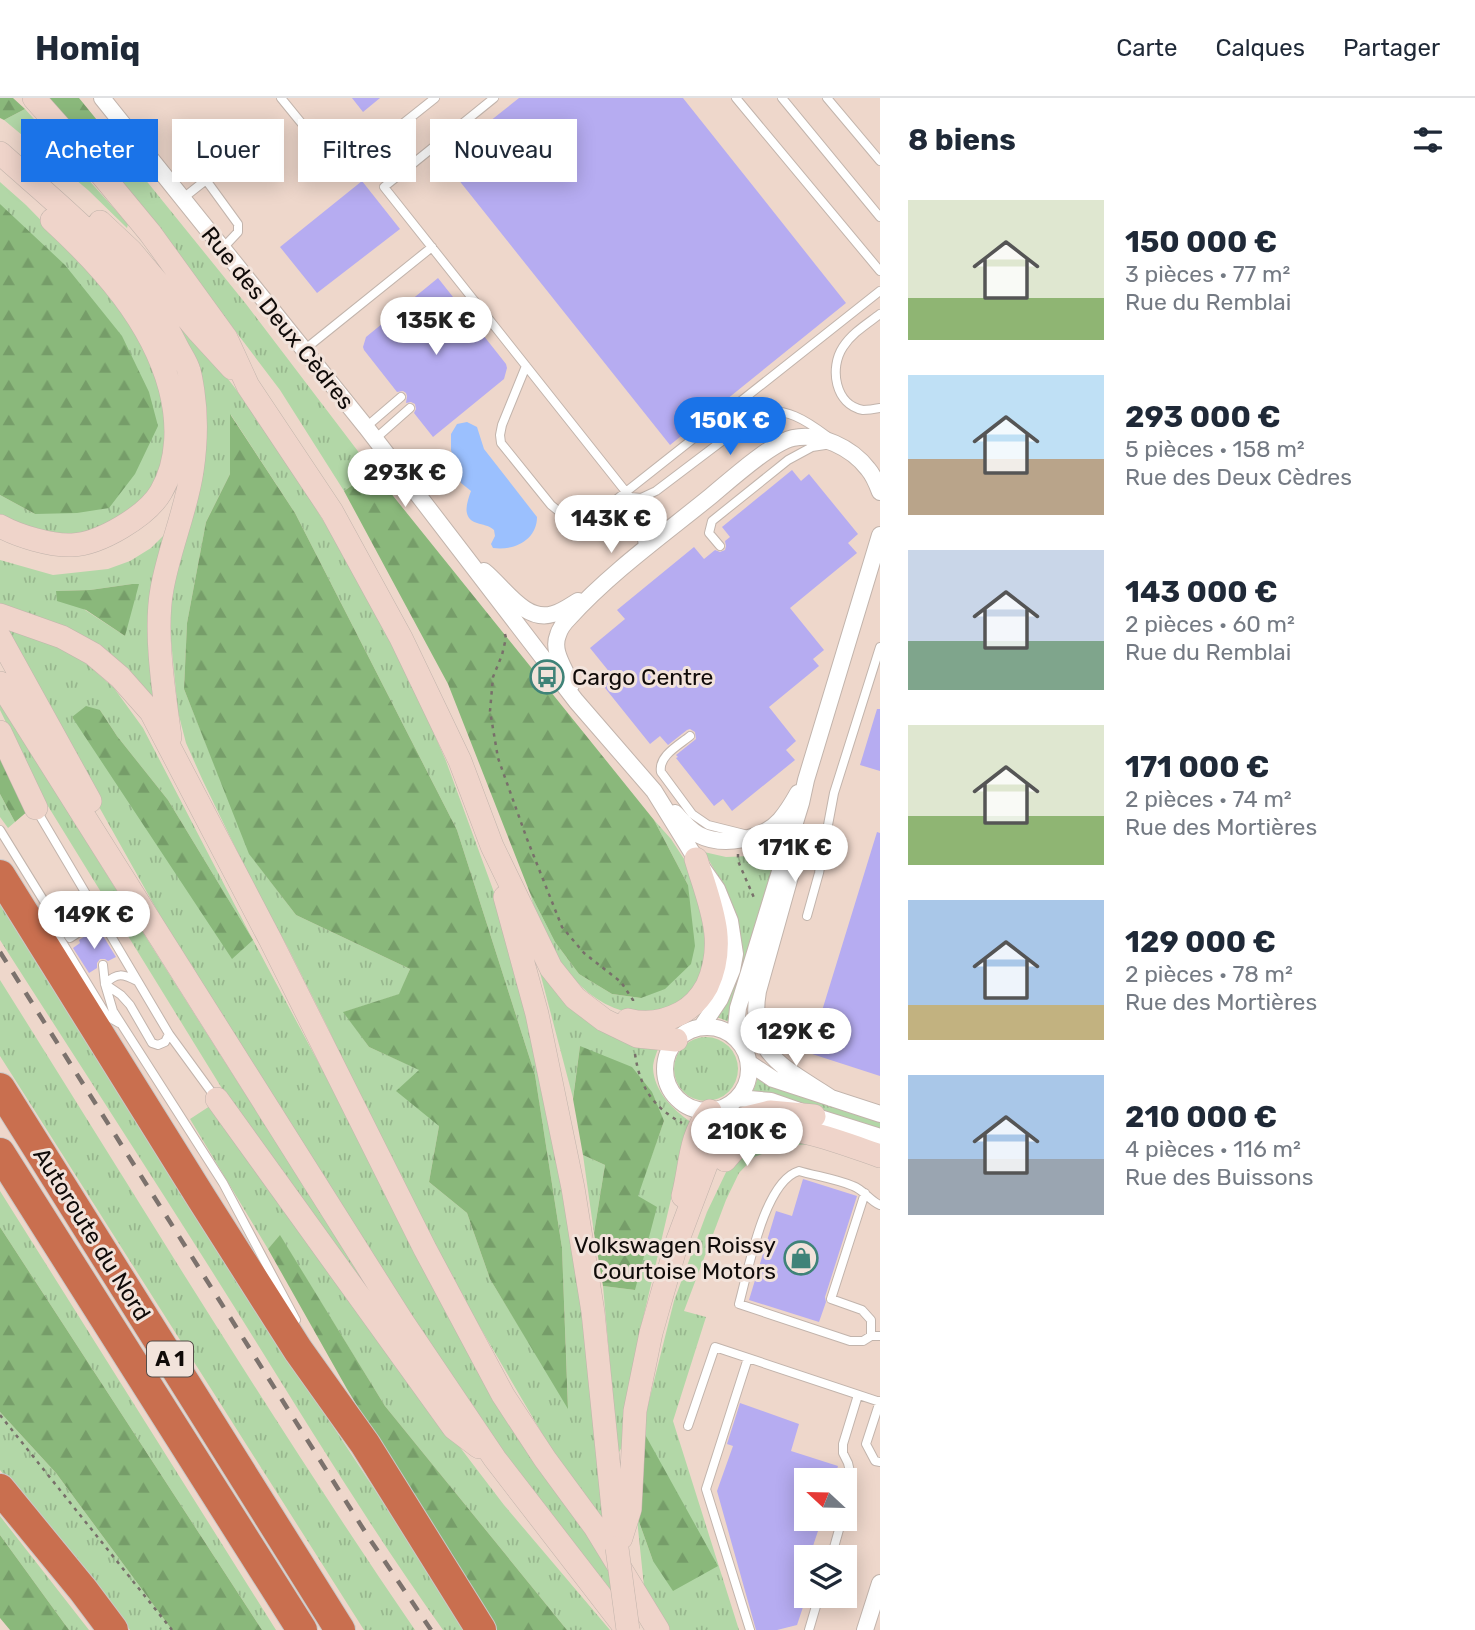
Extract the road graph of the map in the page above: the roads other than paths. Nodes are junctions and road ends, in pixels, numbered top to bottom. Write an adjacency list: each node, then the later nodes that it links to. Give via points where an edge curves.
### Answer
1 (34, 98): 24 (main road, via 150,233 226,338)
2 (102, 98): 15 (street, Rue des Deux Cèdres)
3 (281, 98): 4 (lane, via 325,152 376,145)
4 (435, 98)
5 (494, 98): 17 (lane, via 384,187)
6 (736, 98): 19 (lane)
7 (782, 98): 16 (lane)
8 (827, 98): 11 (lane)
9 (0, 138): 24 (main road, via 131,251)
10 (0, 153): 47 (main road, via 105,247 168,328 189,371 196,445 161,592 159,621)
11 (880, 161)
12 (0, 174): 33 (main road, via 64,231 118,289 158,352 177,420 175,450 160,494 121,529 73,545)
13 (204, 182): 15 (lane)
14 (207, 182): 18 (lane, via 238,224 238,232)
15 (182, 200): 18 (street, Rue des Deux Cèdres)
16 (880, 218)
17 (432, 247): 22 (lane); 23 (lane)
18 (222, 248): 22 (street, Rue des Deux Cèdres)
19 (880, 271)
20 (880, 291): 31 (lane)
21 (880, 314): 27 (lane, via 842,348 835,378 849,404 863,410)
22 (304, 350): 28 (street, Rue des Deux Cèdres)
23 (526, 366): 31 (lane); 31 (lane, via 501,443 561,514 587,520)
24 (248, 386): 53 (main road, via 331,512 401,638 460,761)
25 (401, 397): 28 (lane)
26 (410, 408): 28 (lane)
27 (880, 408)
28 (370, 433): 38 (street, Rue des Deux Cèdres)
29 (838, 444): 30 (street, via 868,468); 32 (lane, via 810,423 769,410); 34 (street, via 812,437 792,438 768,451); 36 (lane, via 812,447 789,460 712,521 709,533)
30 (880, 492)
31 (628, 495): 32 (lane); 37 (lane)
32 (641, 498): 34 (lane)
33 (0, 526)
34 (668, 530): 37 (street)
35 (880, 535): 44 (street)
36 (720, 546)
37 (644, 551): 39 (street)
38 (464, 555): 39 (street, via 526,611 538,615 553,615); 43 (street, Rue des Deux Cèdres)
39 (601, 587): 43 (street, via 568,619 556,639)
40 (4, 624): 47 (main road, via 62,637 93,654 150,712); 56 (main road, via 117,850)
41 (880, 647): 58 (lane, via 834,793)
42 (0, 683): 56 (main road)
43 (576, 701): 49 (street, Rue des Deux Cèdres)
44 (823, 726): 48 (street); 74 (street, via 817,781 758,991 755,1020 771,1056)
45 (0, 732): 50 (main road)
46 (690, 736): 52 (lane, via 662,759 661,772 692,814 708,825)
47 (172, 751): 103 (main road, via 503,1395 595,1527)
48 (806, 780): 52 (street, via 779,822); 69 (street, via 737,1008)
49 (654, 792): 52 (street, via 696,834 720,841); 54 (street, Rue des Deux Cèdres)
50 (36, 808): 59 (lane)
51 (0, 830): 57 (lane)
52 (758, 835)
53 (492, 846): 67 (main road, via 551,968 575,998); 95 (main road, via 537,1014 573,1188 593,1312)
54 (696, 859): 66 (street, Rue des Deux Cèdres, via 724,904 734,954 720,999); 67 (main road, via 716,928 712,974 686,1010)
55 (0, 875): 86 (highway, via 187,1176)
56 (136, 901): 91 (main road, via 401,1321)
57 (50, 911): 60 (lane, via 70,938); 65 (lane, via 59,937 107,1016)
58 (807, 916)
59 (101, 918): 60 (lane); 63 (lane)
60 (82, 930): 61 (lane)
61 (88, 939)
62 (103, 965): 64 (lane)
63 (138, 982): 64 (lane, via 119,975); 68 (lane)
64 (105, 984): 65 (lane); 68 (lane, via 130,1005 152,1043 165,1042)
65 (122, 1025): 86 (lane, via 223,1183)
66 (702, 1026): 69 (street); 70 (street)
67 (636, 1029): 70 (main road)
68 (169, 1034): 75 (lane)
69 (735, 1037): 71 (street)
70 (676, 1040): 76 (street, via 665,1062 668,1087 685,1106)
71 (749, 1063): 73 (street, via 749,1075); 74 (street, via 773,1079)
72 (0, 1088): 100 (highway, Autoroute du Nord / A 1)
73 (738, 1098): 76 (street); 78 (street, via 771,1101)
74 (831, 1098): 77 (street)
75 (217, 1099): 91 (main road, via 454,1428)
76 (710, 1111): 84 (main road, via 693,1139 670,1239)
77 (880, 1114)
78 (814, 1116): 79 (street); 84 (main road, via 770,1112 746,1118 726,1134 709,1157)
79 (880, 1137)
80 (0, 1153): 99 (highway, Autoroute du Nord / A 1)
81 (880, 1156): 84 (main road, via 800,1130 757,1131 720,1165 685,1252)
82 (865, 1193): 83 (lane); 85 (lane, via 831,1299 862,1310); 85 (lane, via 799,1171 791,1173 763,1216 739,1304 850,1341)
83 (880, 1205)
84 (667, 1274): 95 (main road, via 635,1411 630,1509)
85 (876, 1336)
86 (299, 1340): 101 (highway)
87 (748, 1358): 88 (lane); 90 (lane, via 715,1348); 104 (lane, via 706,1489)
88 (858, 1395): 89 (lane); 93 (lane, via 843,1444)
89 (880, 1401): 92 (lane, via 866,1444)
90 (688, 1426)
91 (495, 1459): 102 (main road)
92 (880, 1462)
93 (849, 1468)
94 (0, 1489): 98 (highway)
95 (617, 1548): 102 (main road, bridge)
96 (880, 1583): 106 (street)
97 (815, 1608): 105 (lane)
98 (113, 1630)
99 (302, 1630)
100 (341, 1630)
101 (481, 1630)
102 (628, 1630)
103 (658, 1630)
104 (750, 1630)
105 (809, 1630)
106 (865, 1630)

